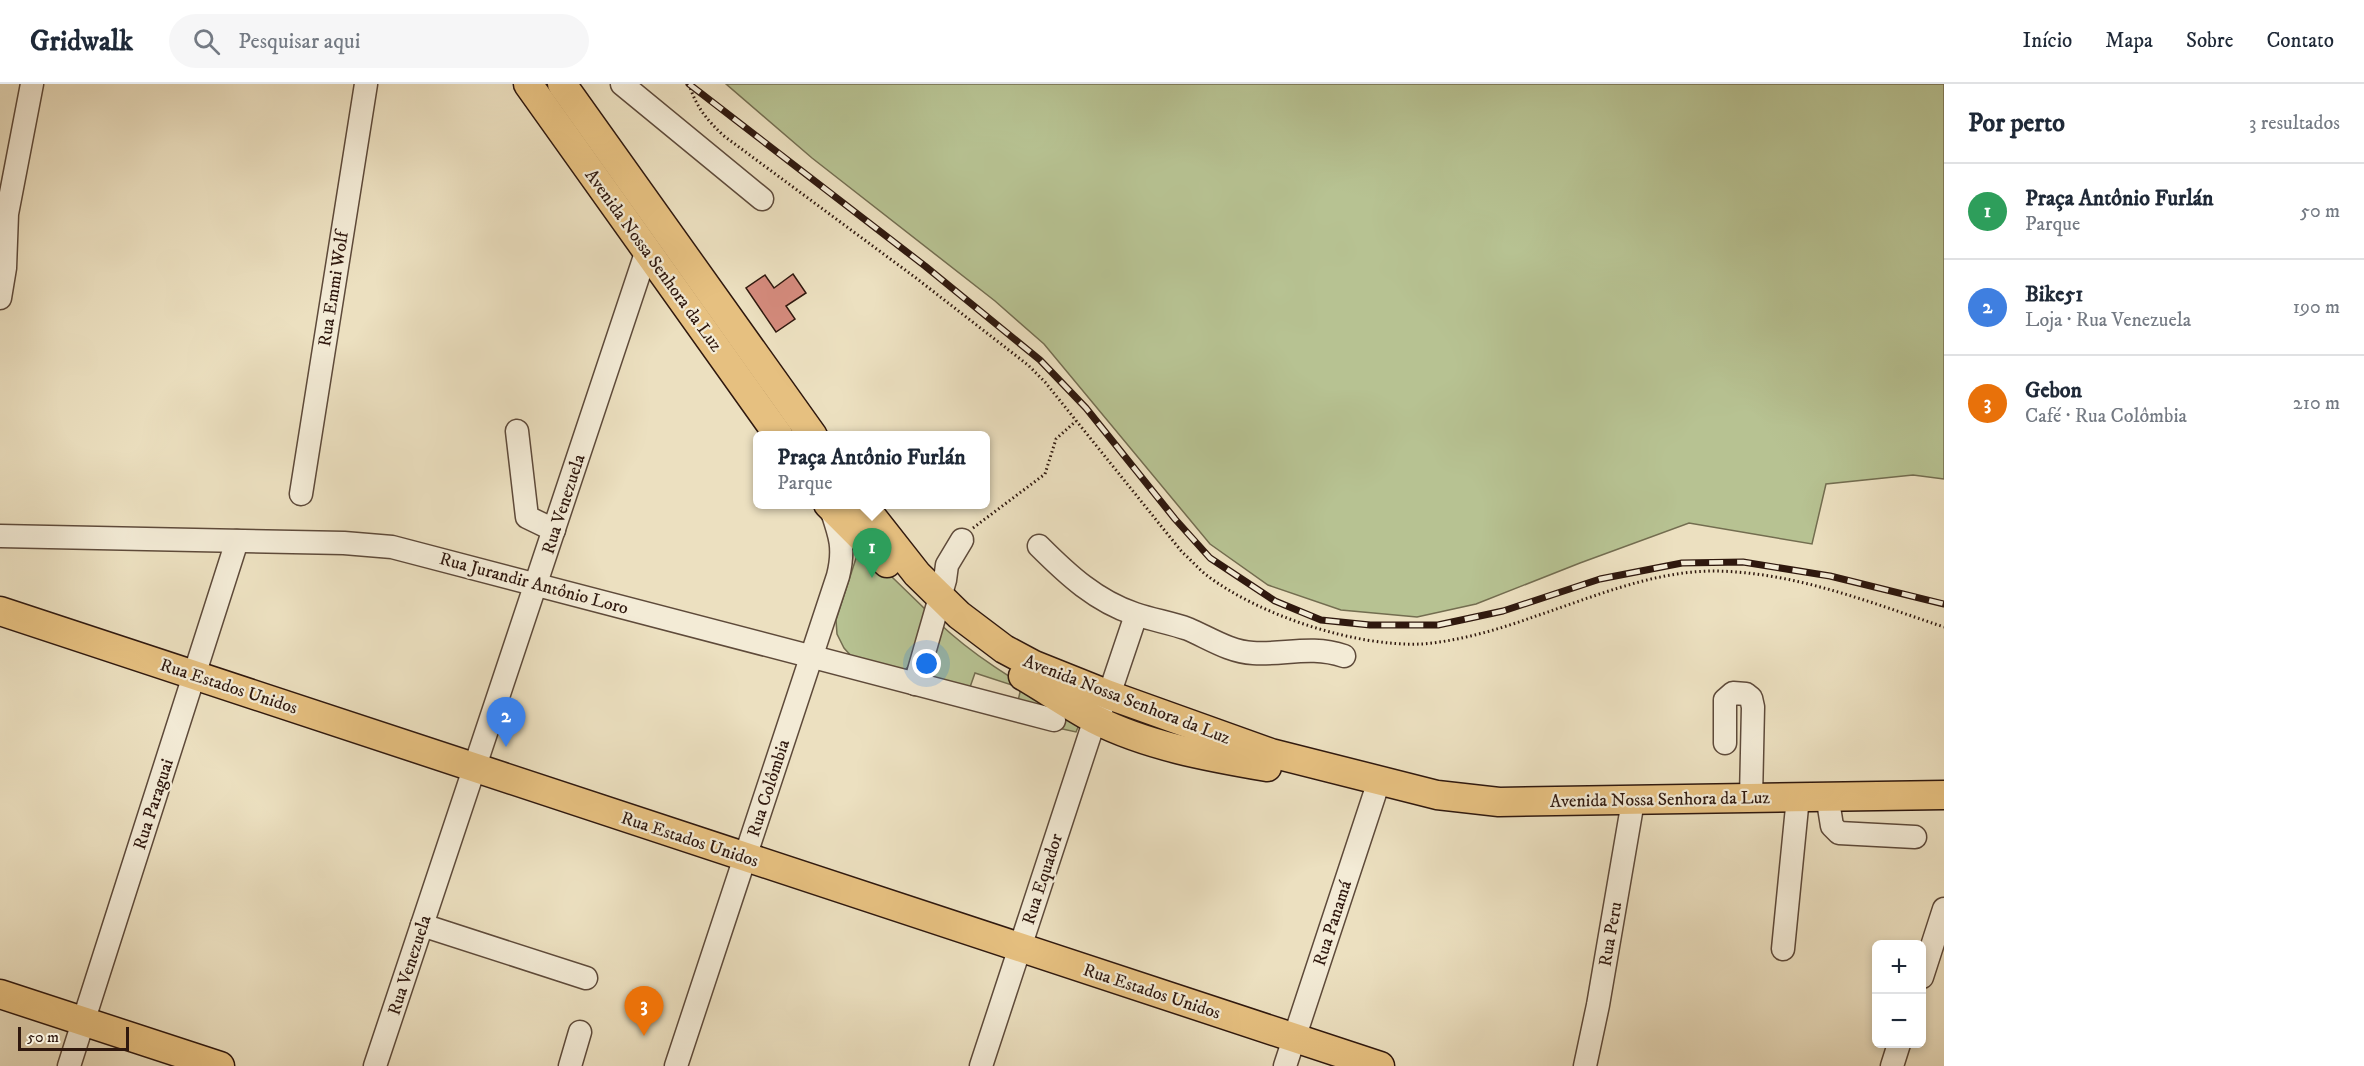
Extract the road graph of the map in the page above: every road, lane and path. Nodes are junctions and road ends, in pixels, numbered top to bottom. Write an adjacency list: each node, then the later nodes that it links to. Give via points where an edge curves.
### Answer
1 (32, 84): 8 (street)
2 (366, 84): 15 (street, Rua Emmi Wolf)
3 (528, 84): 9 (main road, Avenida Nossa Senhora da Luz)
4 (562, 84): 14 (main road, Avenida Nossa Senhora da Luz)
5 (622, 84): 7 (street)
6 (689, 84): 11 (path, via 706,119 724,136 1028,364)
7 (762, 199)
8 (4, 212): 10 (street, via 5,267)
9 (647, 250): 13 (main road, Avenida Nossa Senhora da Luz); 19 (street, Rua Venezuela)
10 (0, 298)
11 (1076, 421): 21 (path, via 1056,439 1045,474); 29 (path, via 1182,552 1206,574 1276,614 1371,642 1422,644 1470,636 1655,578 1711,571 1759,574 1811,584)
12 (517, 431): 19 (street, via 527,517)
13 (776, 431)
14 (810, 431)
15 (301, 494)
16 (830, 509): 28 (street, Rua Colômbia, via 843,550)
17 (831, 509): 25 (main road, Avenida Nossa Senhora da Luz)
18 (866, 509): 25 (main road, Avenida Nossa Senhora da Luz)
19 (554, 530): 24 (street, Rua Venezuela)
20 (0, 536): 22 (street, Rua Jurandir Antônio Loro)
21 (962, 540): 25 (street, via 947,565)
22 (237, 541): 24 (street, Rua Jurandir Antônio Loro, via 392,548); 33 (street, Rua Paraguai)
23 (1039, 546): 27 (street, via 1079,584)
24 (537, 584): 30 (street, Rua Jurandir Antônio Loro); 39 (street, Rua Venezuela)
25 (937, 604): 34 (street); 35 (main road, Avenida Nossa Senhora da Luz, via 1034,665); 36 (main road, Avenida Nossa Senhora da Luz, via 984,652)
26 (0, 611): 33 (main road, Rua Estados Unidos)
27 (1136, 615): 31 (street, via 1179,626 1240,652 1322,650); 35 (street, Rua Equador)
28 (824, 620): 30 (street, Rua Colômbia); 32 (street, via 834,645)
29 (1944, 627)
30 (812, 656): 32 (street, Rua Jurandir Antônio Loro); 47 (street, Rua Colômbia)
31 (1344, 656)
32 (850, 666): 34 (street, Rua Jurandir Antônio Loro)
33 (194, 675): 39 (main road, Rua Estados Unidos); 55 (street, Rua Paraguai)
34 (915, 684): 37 (street, Rua Jurandir Antônio Loro)
35 (1108, 695): 36 (street, Rua Equador); 40 (main road, Avenida Nossa Senhora da Luz, via 1252,747)
36 (1095, 719): 40 (main road, Avenida Nossa Senhora da Luz, via 1197,753 1266,767); 50 (street, Rua Equador)
37 (1054, 720)
38 (1725, 743): 44 (street, via 1725,700 1733,693 1746,694 1753,707)
39 (475, 768): 47 (main road, Rua Estados Unidos); 49 (street, Rua Venezuela)
40 (1379, 781): 45 (main road, Avenida Nossa Senhora da Luz, via 1482,801); 57 (street, Rua Panamá)
41 (1827, 795): 42 (main road, Avenida Nossa Senhora da Luz); 43 (main road, Avenida Nossa Senhora da Luz); 46 (street, via 1832,826 1839,833)
42 (1944, 795)
43 (1798, 796): 44 (main road, Avenida Nossa Senhora da Luz); 51 (street)
44 (1751, 798): 45 (main road, Avenida Nossa Senhora da Luz)
45 (1633, 801): 67 (street, Rua Peru)
46 (1915, 837)
47 (745, 857): 50 (main road, Rua Estados Unidos); 63 (street, Rua Colômbia)
48 (1944, 909): 52 (street)
49 (422, 925): 53 (street); 61 (street, Rua Venezuela)
50 (1020, 947): 57 (main road, Rua Estados Unidos); 64 (street, Rua Equador)
51 (1783, 950)
52 (1926, 965)
53 (586, 978)
54 (0, 994): 55 (main road)
55 (83, 1022): 59 (street, Rua Paraguai); 60 (main road)
56 (580, 1032): 62 (street)
57 (1295, 1038): 65 (street, Rua Panamá); 66 (main road, Rua Estados Unidos)
58 (1898, 1048): 68 (street)
59 (69, 1066)
60 (220, 1066)
61 (375, 1066)
62 (570, 1066)
63 (676, 1066)
64 (981, 1066)
65 (1285, 1066)
66 (1380, 1066)
67 (1585, 1066)
68 (1892, 1066)

